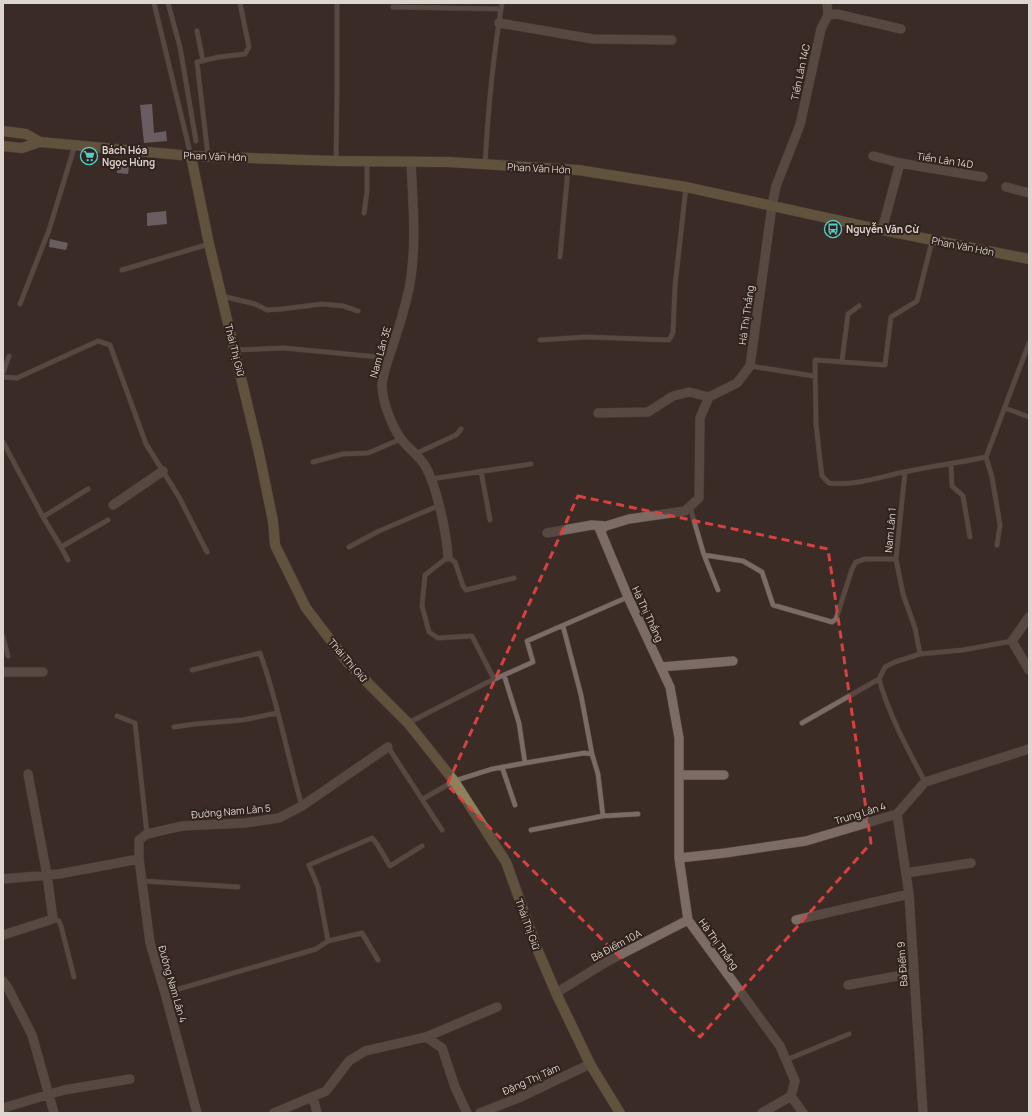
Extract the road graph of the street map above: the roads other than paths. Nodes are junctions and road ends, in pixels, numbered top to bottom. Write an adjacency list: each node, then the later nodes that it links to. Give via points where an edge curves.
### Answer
1 (154, 3): 23 (lane)
2 (168, 3): 17 (lane, via 180,47)
3 (240, 3): 14 (lane, via 249,47 244,54)
4 (337, 3): 26 (lane)
5 (502, 3): 8 (lane)
6 (827, 3): 9 (street)
7 (393, 7): 8 (lane)
8 (501, 9): 10 (lane)
9 (828, 15): 11 (street, via 837,14); 36 (street, Tiền Lân 14C, via 821,28 800,125 776,186)
10 (498, 22): 13 (street, via 593,39); 30 (lane, via 488,104)
11 (901, 29)
12 (197, 31): 14 (lane)
13 (672, 40)
14 (203, 61): 24 (lane, via 197,62)
15 (3, 123): 16 (main road)
16 (7, 131): 18 (main road, Phan Văn Hớn, via 26,134)
17 (196, 141)
18 (40, 142): 20 (main road, Phan Văn Hớn); 21 (main road, Phan Văn Hớn)
19 (3, 146): 21 (main road, Phan Văn Hớn)
20 (75, 146): 23 (main road, Phan Văn Hớn); 45 (lane, via 49,230)
21 (15, 148): 22 (main road)
22 (3, 152)
23 (192, 156): 24 (main road, Phan Văn Hớn); 40 (main road, Thái Thị Giữ)
24 (208, 156): 26 (main road, Phan Văn Hớn)
25 (873, 156): 29 (street, Tiền Lân 14D)
26 (336, 161): 27 (main road, Phan Văn Hớn)
27 (367, 161): 28 (main road, Phan Văn Hớn); 37 (lane)
28 (411, 162): 30 (main road, Phan Văn Hớn); 52 (street, Nam Lân 3E, via 413,257 409,288)
29 (900, 163): 32 (street, Tiền Lân 14D); 38 (street)
30 (485, 165): 31 (main road, Phan Văn Hớn)
31 (568, 169): 33 (main road, Phan Văn Hớn); 41 (lane)
32 (983, 177)
33 (686, 187): 36 (main road, Phan Văn Hớn); 48 (lane, via 675,286 673,333 669,340 586,337)
34 (1006, 187): 35 (street)
35 (1029, 193)
36 (772, 206): 38 (main road, Phan Văn Hớn); 54 (street, Hà Thị Thắng)
37 (364, 214)
38 (882, 230): 39 (main road, Phan Văn Hớn)
39 (932, 240): 42 (main road, Phan Văn Hớn); 53 (lane, via 917,301 891,316 885,365)
40 (209, 244): 43 (lane); 44 (main road, Thái Thị Giữ)
41 (560, 257)
42 (1029, 259)
43 (122, 270)
44 (222, 296): 47 (lane, via 255,304 267,310 322,304 343,306); 50 (main road, Thái Thị Giữ)
45 (20, 304)
46 (859, 306): 53 (lane, via 848,314)
47 (358, 311)
48 (540, 340)
49 (1029, 343): 59 (lane)
50 (235, 350): 52 (lane, via 284,348); 112 (main road, Thái Thị Giữ, via 273,521 275,545 306,608 348,663)
51 (9, 356): 55 (lane)
52 (389, 358): 63 (street, Nam Lân 3E, via 382,386 387,410)
53 (842, 361): 56 (lane, via 814,360)
54 (750, 366): 56 (lane); 58 (street, Hà Thị Thắng, via 737,383)
55 (3, 373)
56 (814, 376): 72 (lane, via 822,476 829,484 866,482)
57 (3, 378): 70 (lane, via 17,378 98,341 110,345 146,444)
58 (709, 397): 60 (street, via 689,392 673,396 648,412); 77 (street, via 700,418 698,498)
59 (1005, 408): 61 (lane); 66 (lane)
60 (598, 413)
61 (1029, 417)
62 (461, 429): 65 (lane, via 456,436)
63 (401, 439): 65 (street, Nam Lân 3E); 67 (lane, via 368,453 343,454)
64 (3, 442): 78 (lane)
65 (415, 454): 73 (street, Nam Lân 3E, via 424,464)
66 (986, 457): 69 (lane); 84 (lane, via 1000,525)
67 (313, 462)
68 (531, 464): 71 (lane)
69 (951, 464): 72 (lane); 83 (lane, via 952,486 963,496)
70 (163, 471): 75 (street); 87 (lane)
71 (481, 471): 73 (lane); 80 (lane)
72 (905, 472): 90 (lane, Nam Lân 1)
73 (431, 479): 76 (street, Nam Lân 3E)
74 (88, 489): 78 (lane)
75 (113, 505)
76 (438, 506): 86 (lane); 89 (street, Nam Lân 3E, via 448,546)
77 (690, 507): 81 (street, via 685,511 630,519); 88 (lane)
78 (43, 517): 85 (lane)
79 (108, 520): 85 (lane)
80 (490, 520)
81 (606, 526): 82 (street, via 592,525); 94 (street, Hà Thị Thắng, via 600,530)
82 (547, 533)
83 (970, 537)
84 (997, 544)
85 (61, 547): 91 (lane)
86 (348, 547)
87 (207, 552)
88 (704, 555): 90 (lane, via 743,561 762,572 774,605 832,622 836,620 856,562 865,559); 93 (lane)
89 (448, 557): 92 (lane, Nam Lân 3E, via 455,562 466,590); 108 (lane, via 425,575 422,606 429,632 438,638 472,636)
90 (896, 559): 99 (lane, Nam Lân 1)
91 (68, 560)
92 (514, 578)
93 (718, 590)
94 (628, 597): 96 (lane); 102 (street, Hà Thị Thắng)
95 (1029, 617): 98 (street)
96 (563, 626): 107 (lane, via 528,641 533,662); 117 (lane, via 581,695)
97 (3, 637): 100 (lane)
98 (1012, 641): 99 (lane, via 963,650); 104 (street)
99 (920, 654): 109 (lane, via 885,667)
100 (8, 656)
101 (733, 661): 102 (street)
102 (661, 667): 121 (street, Hà Thị Thắng, via 670,687 679,738)
103 (192, 670): 110 (lane, via 260,653)
104 (1029, 670)
105 (3, 672): 106 (street)
106 (43, 672)
107 (504, 675): 108 (lane); 118 (lane, via 519,723)
108 (494, 679): 112 (lane)
109 (879, 679): 113 (lane); 124 (lane, via 901,736)
110 (277, 713): 114 (lane, via 244,720); 127 (lane)
111 (117, 716): 133 (lane, via 135,723)
112 (408, 723): 123 (main road, Thái Thị Giữ)
113 (802, 723)
114 (174, 727)
115 (388, 747): 125 (lane, Đường Nam Lân 5); 127 (street, Đường Nam Lân 5)
116 (1029, 749): 124 (street)
117 (592, 754): 118 (lane, via 584,753); 130 (lane, via 598,774)
118 (525, 763): 119 (lane)
119 (502, 767): 123 (lane); 126 (lane)
120 (28, 774): 139 (street)
121 (679, 775): 122 (street); 135 (street, Hà Thị Thắng)
122 (724, 776)
123 (454, 781): 125 (lane); 155 (main road, Thái Thị Giữ, via 506,862)
124 (924, 782): 129 (street, Trung Lân 4)
125 (423, 799): 131 (lane, Đường Nam Lân 5)
126 (516, 805)
127 (302, 806): 133 (street, Đường Nam Lân 5, via 279,818 245,823 182,826)
128 (638, 814): 130 (lane)
129 (896, 814): 135 (street, Trung Lân 4, via 806,841); 138 (street, Bà Điểm 9)
130 (603, 816): 132 (lane)
131 (442, 830)
132 (530, 830)
133 (147, 834): 136 (street, via 139,840)
134 (422, 846): 148 (lane, via 390,866 372,838 310,865 318,887)
135 (679, 858): 145 (street, Hà Thị Thắng)
136 (139, 859): 139 (street); 141 (street, Đường Nam Lân 4)
137 (971, 863): 138 (street)
138 (906, 873): 143 (street, Bà Điểm 9)
139 (46, 875): 140 (street); 144 (street)
140 (3, 879)
141 (143, 881): 142 (lane); 154 (street, Đường Nam Lân 4, via 150,942)
142 (238, 887)
143 (909, 894): 146 (street); 150 (street, Bà Điểm 9)
144 (53, 919): 147 (street); 151 (lane, via 59,921 61,926)
145 (688, 920): 155 (street, Bà Điểm 10A, via 608,960); 159 (street, Hà Thị Thắng, via 780,1046)
146 (796, 920)
147 (3, 935)
148 (328, 940): 149 (lane, via 362,934); 154 (lane, via 316,948)
149 (378, 960)
150 (914, 973): 153 (street); 175 (street, Bà Điểm 9)
151 (74, 977)
152 (3, 981): 162 (street, via 32,1035)
153 (848, 985)
154 (165, 993): 167 (street, Đường Nam Lân 4)
155 (556, 994): 160 (main road, Thái Thị Giữ)
156 (497, 1007): 158 (street)
157 (849, 1034): 159 (lane)
158 (426, 1037): 164 (street, via 364,1051 349,1061 326,1091); 170 (street, via 442,1048)
159 (786, 1060): 163 (street, Hà Thị Thắng, via 795,1081)
160 (590, 1064): 171 (street, Đặng Thị Tám); 172 (main road, Thái Thị Giữ)
161 (130, 1079): 162 (street)
162 (48, 1094): 165 (street); 166 (street)
163 (791, 1096): 173 (street); 174 (street)
164 (313, 1097): 168 (street); 169 (street)
165 (3, 1108)
166 (54, 1113)
167 (197, 1113)
168 (274, 1113)
169 (316, 1113)
170 (467, 1113)
171 (480, 1113)
172 (620, 1113)
173 (762, 1113)
174 (803, 1113)
175 (923, 1113)

